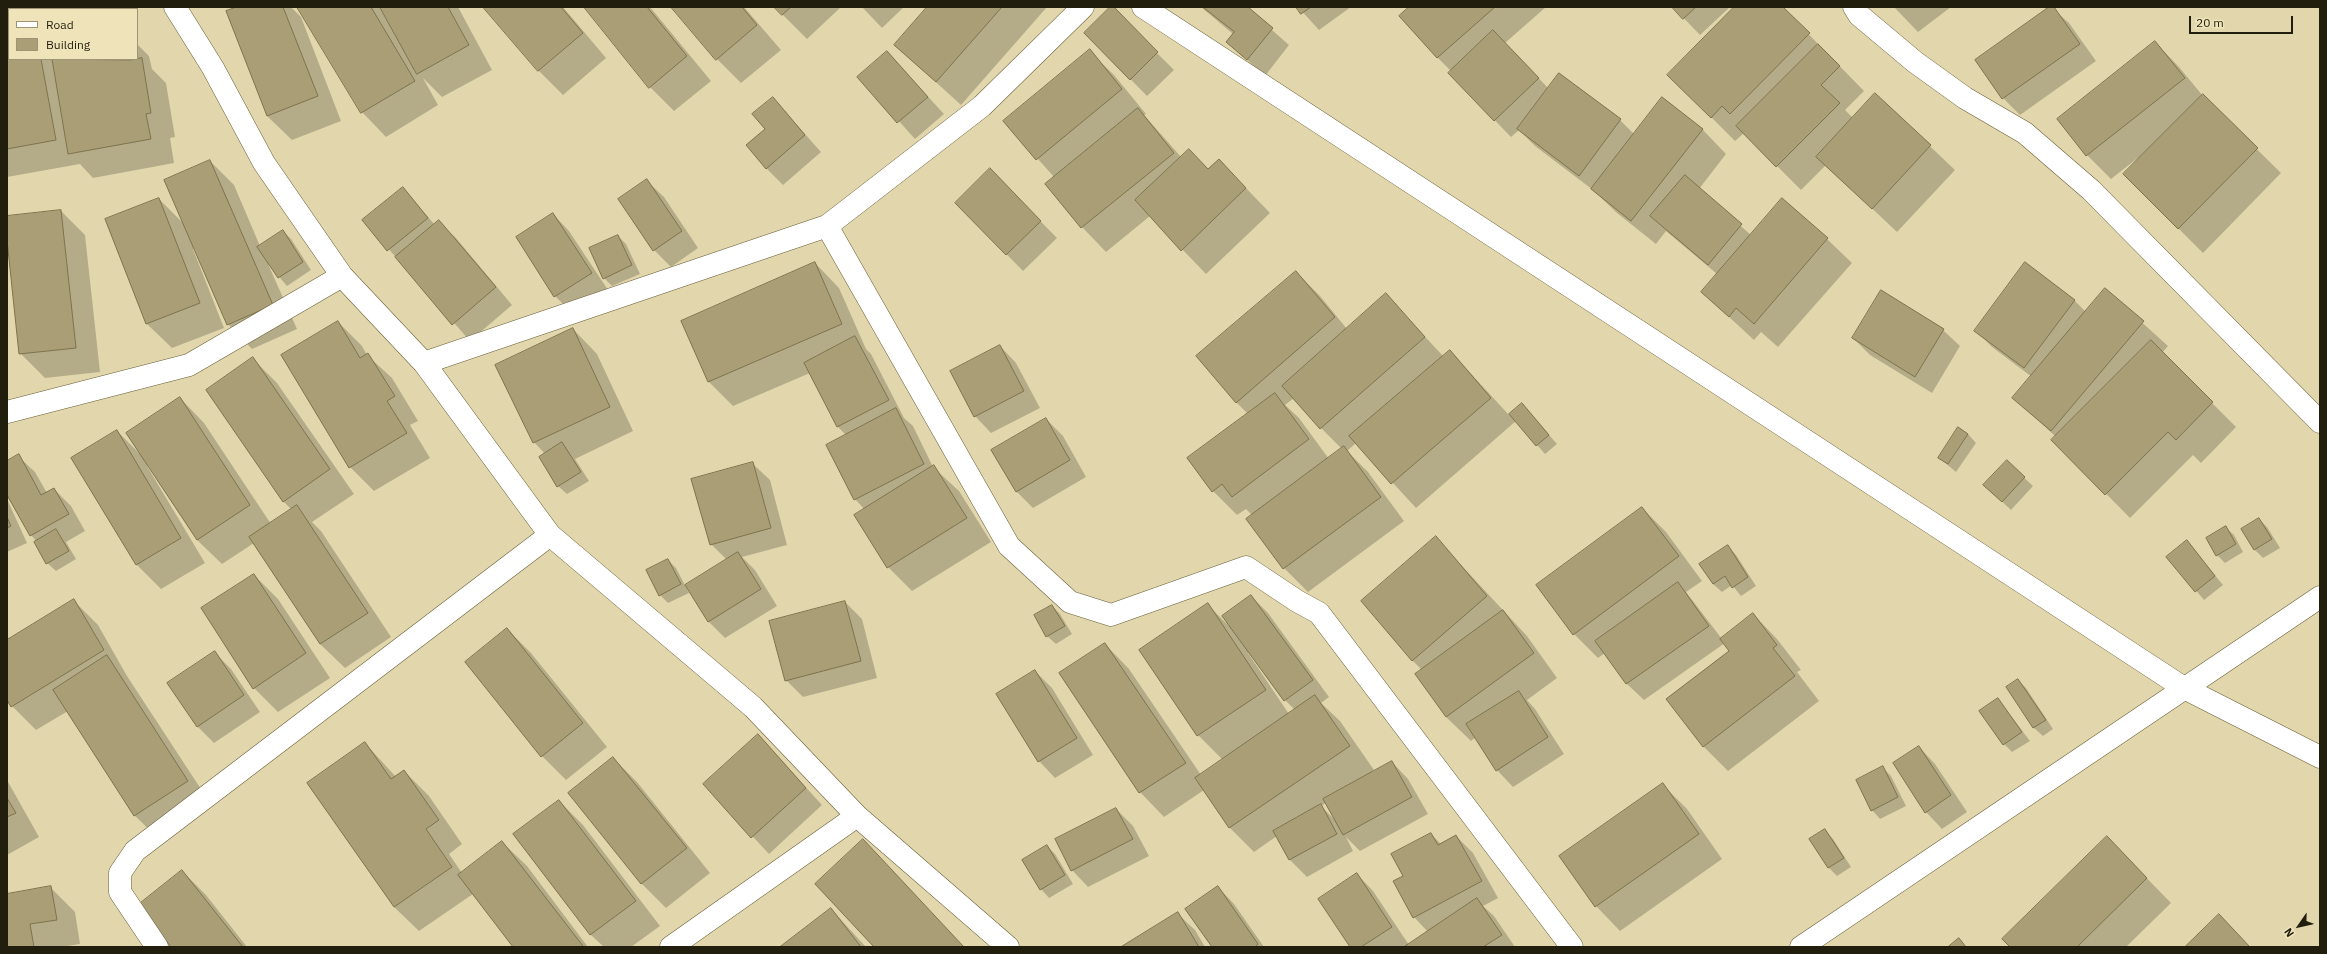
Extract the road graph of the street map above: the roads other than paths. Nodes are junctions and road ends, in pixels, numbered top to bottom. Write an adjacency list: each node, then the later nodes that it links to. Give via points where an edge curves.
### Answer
1 (175, 7): 6 (street, via 213,68 264,164)
2 (1084, 7): 5 (street, via 982,106)
3 (1143, 7): 12 (street)
4 (1854, 7): 9 (street, via 1859,15 1915,62 1965,98 2025,133 2092,190)
5 (827, 226): 7 (street); 18 (street, via 1009,546 1070,602 1111,615 1246,567 1319,613)
6 (342, 276): 7 (street); 8 (street, via 189,365)
7 (424, 364): 10 (street)
8 (7, 412)
9 (2320, 422)
10 (550, 535): 14 (street, via 753,707); 15 (street, via 135,851 120,873 120,892)
11 (2320, 597): 12 (street)
12 (2184, 688): 13 (street); 19 (street)
13 (2320, 757)
14 (857, 816): 16 (street); 17 (street)
15 (157, 947)
16 (671, 947)
17 (1008, 947)
18 (1572, 947)
19 (1801, 947)

